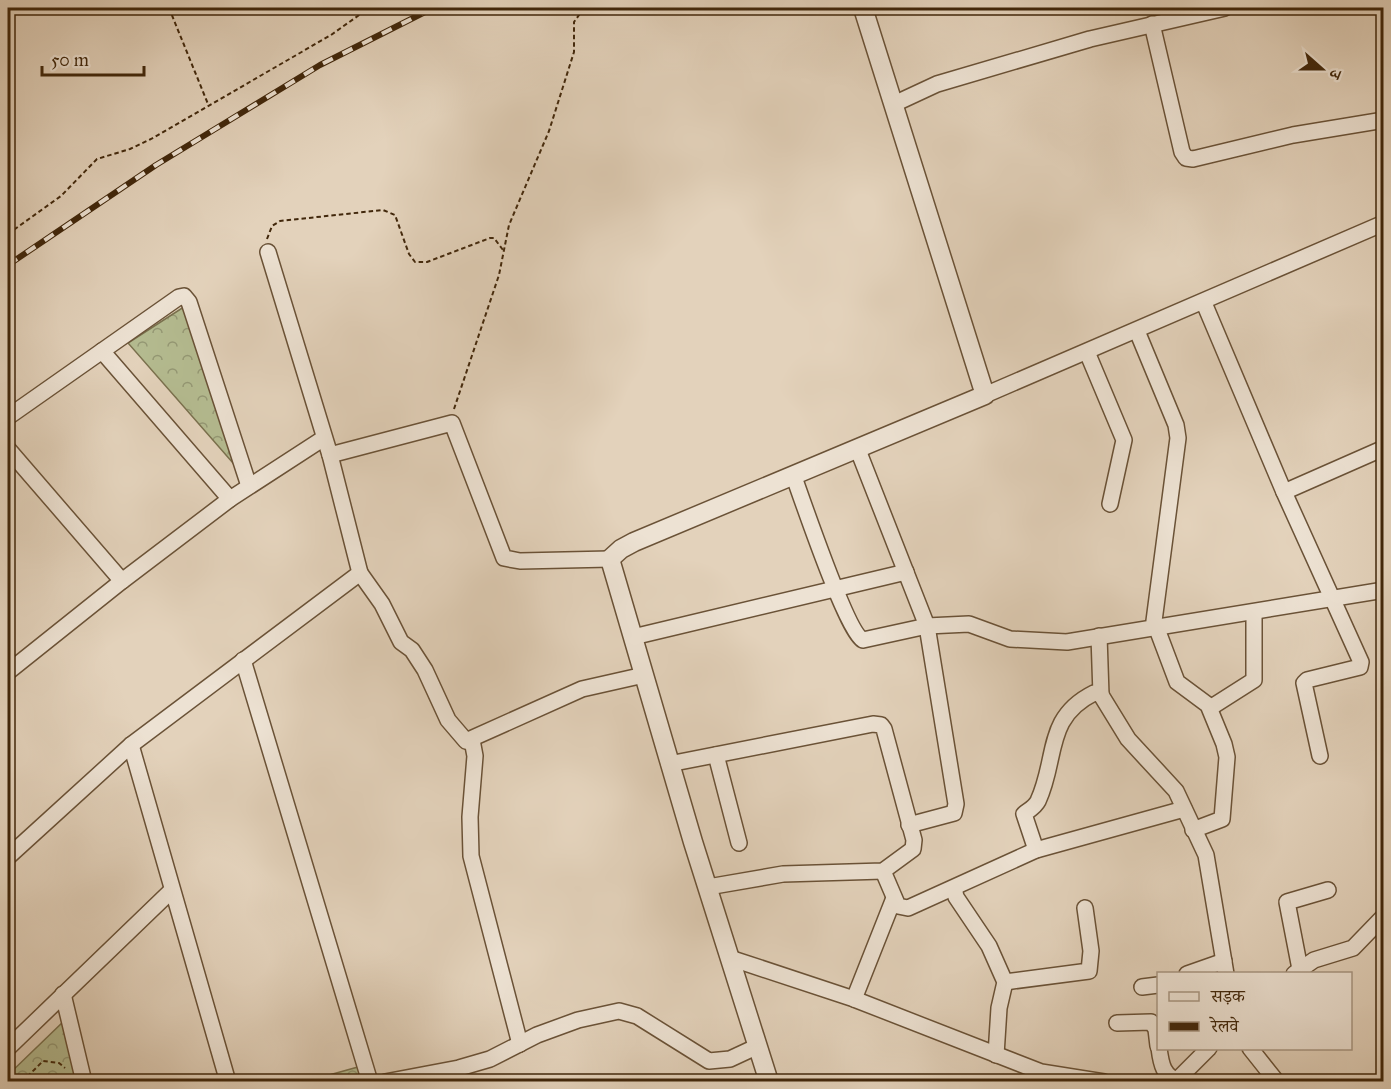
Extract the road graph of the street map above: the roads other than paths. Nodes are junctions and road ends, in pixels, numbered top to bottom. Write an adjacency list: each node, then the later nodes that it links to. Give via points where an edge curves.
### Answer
1 (862, 8): 4 (street)
2 (1225, 8): 3 (street)
3 (1152, 24): 4 (street, via 936,84); 5 (street, via 1186,158)
4 (894, 104): 12 (street)
5 (1383, 120)
6 (1383, 224): 8 (street)
7 (267, 252): 14 (street)
8 (1204, 303): 9 (street); 21 (street)
9 (1137, 331): 11 (street); 33 (street, via 1178,432 1153,611)
10 (102, 351): 13 (street); 20 (street, via 179,297 187,298); 22 (street)
11 (1087, 352): 12 (street); 23 (street, via 1124,440)
12 (986, 395): 17 (street)
13 (8, 417)
14 (324, 438): 18 (street); 20 (street)
15 (1383, 448): 21 (street)
16 (8, 449): 27 (street)
17 (858, 450): 19 (street); 25 (street)
18 (330, 455): 24 (street, via 452,423 504,558); 26 (street)
19 (794, 477): 24 (street, via 626,546); 28 (street)
20 (249, 486): 22 (street)
21 (1284, 492): 30 (street)
22 (230, 499): 27 (street)
23 (1110, 504)
24 (610, 559): 35 (street)
25 (906, 572): 28 (street); 32 (street)
26 (360, 573): 36 (street); 41 (street, via 382,604 401,642 412,650 425,670 456,731 464,740)
27 (122, 580): 37 (street)
28 (836, 589): 32 (street, via 856,634 863,640); 35 (street)
29 (1383, 590): 30 (street)
30 (1333, 599): 31 (street); 44 (street, via 1362,666 1305,681)
31 (1254, 612): 33 (street); 40 (street, via 1254,680)
32 (927, 626): 34 (street, via 974,624 1014,640 1067,642); 47 (street, via 956,807 954,813)
33 (1156, 628): 34 (street); 40 (street, via 1177,682)
34 (1099, 636): 39 (street)
35 (633, 637): 38 (street)
36 (243, 660): 42 (street); 82 (street)
37 (10, 664)
38 (644, 675): 41 (street, via 572,693); 45 (street)
39 (1101, 694): 46 (street, via 1128,739 1172,786); 50 (street, via 1079,700 1062,717 1038,801 1024,814)
40 (1210, 708): 48 (street, via 1227,757 1223,817)
41 (472, 740): 71 (street, via 475,756 471,856)
42 (131, 745): 51 (street); 55 (street)
43 (716, 755): 45 (street); 47 (street, via 878,724 884,729); 49 (street)
44 (1320, 756)
45 (669, 764): 53 (street)
46 (1184, 808): 48 (street); 50 (street)
47 (909, 825): 52 (street, via 914,848)
48 (1193, 830): 61 (street, via 1206,855)
49 (739, 843)
50 (1036, 850): 54 (street)
51 (8, 857)
52 (883, 871): 53 (street, via 783,874); 57 (street)
53 (708, 887): 60 (street)
54 (954, 888): 57 (street, via 905,909); 64 (street)
55 (172, 890): 67 (street); 81 (street)
56 (1328, 890): 62 (street, via 1287,902)
57 (894, 898): 68 (street)
58 (1085, 908): 64 (street, via 1091,951 1089,971)
59 (1383, 916): 62 (street, via 1353,948 1314,960)
60 (730, 958): 68 (street); 72 (street)
61 (1225, 967): 63 (street)
62 (1297, 971)
63 (1198, 972)
64 (1005, 982): 77 (street)
65 (1157, 985): 66 (street)
66 (1142, 987)
67 (63, 994): 73 (street); 80 (street)
68 (854, 999): 77 (street)
69 (1117, 1023): 70 (street, via 1153,1023)
70 (1157, 1039)
71 (520, 1044): 72 (street, via 578,1020 619,1011 637,1016 709,1061 730,1059); 83 (street, via 459,1068)
72 (758, 1046): 84 (street)
73 (8, 1048)
74 (1159, 1050): 79 (street, via 1162,1067)
75 (1207, 1050): 79 (street)
76 (1252, 1050): 86 (street)
77 (996, 1054): 78 (street)
78 (1058, 1078): 85 (street)
79 (1177, 1081)
80 (84, 1082)
81 (228, 1082)
82 (370, 1082)
83 (385, 1082)
84 (769, 1082)
85 (1104, 1082)
86 (1277, 1082)

